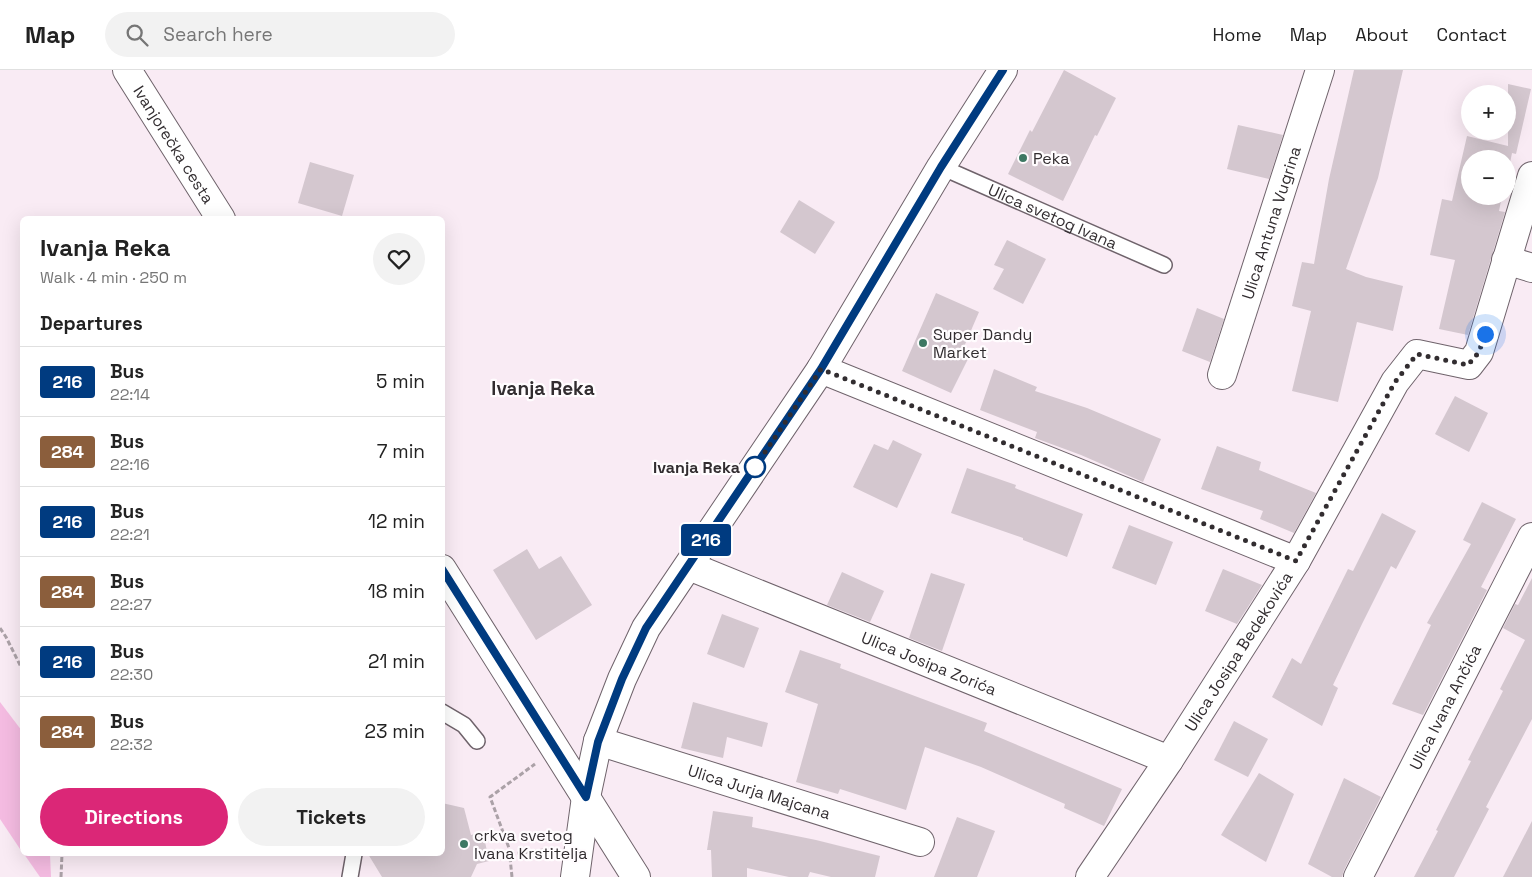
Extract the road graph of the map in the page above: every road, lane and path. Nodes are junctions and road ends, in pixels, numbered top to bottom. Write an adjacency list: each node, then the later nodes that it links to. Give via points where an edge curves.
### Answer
1 (127, 70): 6 (street, Ivanjorečka cesta)
2 (1003, 70): 4 (street)
3 (1320, 70): 11 (street, Ulica Antuna Vugrina)
4 (941, 167): 8 (lane, Ulica svetog Ivana); 10 (street)
5 (1532, 176): 7 (street, Ulica Josipa Bedekovića)
6 (219, 216)
7 (1506, 260): 9 (street); 13 (street, Ulica Josipa Bedekovića, via 1479,352 1468,365 1417,354 1395,382)
8 (1164, 265)
9 (1532, 268)
10 (821, 369): 13 (street); 14 (street)
11 (1222, 375)
12 (1532, 537): 35 (street, Ulica Ivana Ančića)
13 (1296, 561): 22 (street, Ulica Josipa Bedekovića)
14 (688, 566): 20 (street, via 646,628); 22 (street, Ulica Josipa Zorića)
15 (445, 574): 23 (street)
16 (0, 628): 17 (path)
17 (20, 665)
18 (445, 714): 19 (lane, via 464,725)
19 (477, 741)
20 (598, 742): 23 (street); 24 (street, Ulica Jurja Majcana)
21 (539, 760): 26 (path, via 490,798)
22 (1169, 760): 34 (street, Ulica Josipa Bedekovića)
23 (586, 797): 32 (street); 33 (street)
24 (920, 842)
25 (556, 848): 26 (path)
26 (510, 854): 31 (path)
27 (62, 856): 29 (path)
28 (354, 856): 30 (lane)
29 (61, 877)
30 (350, 877)
31 (512, 877)
32 (575, 877)
33 (636, 877)
34 (1090, 877)
35 (1358, 877)

